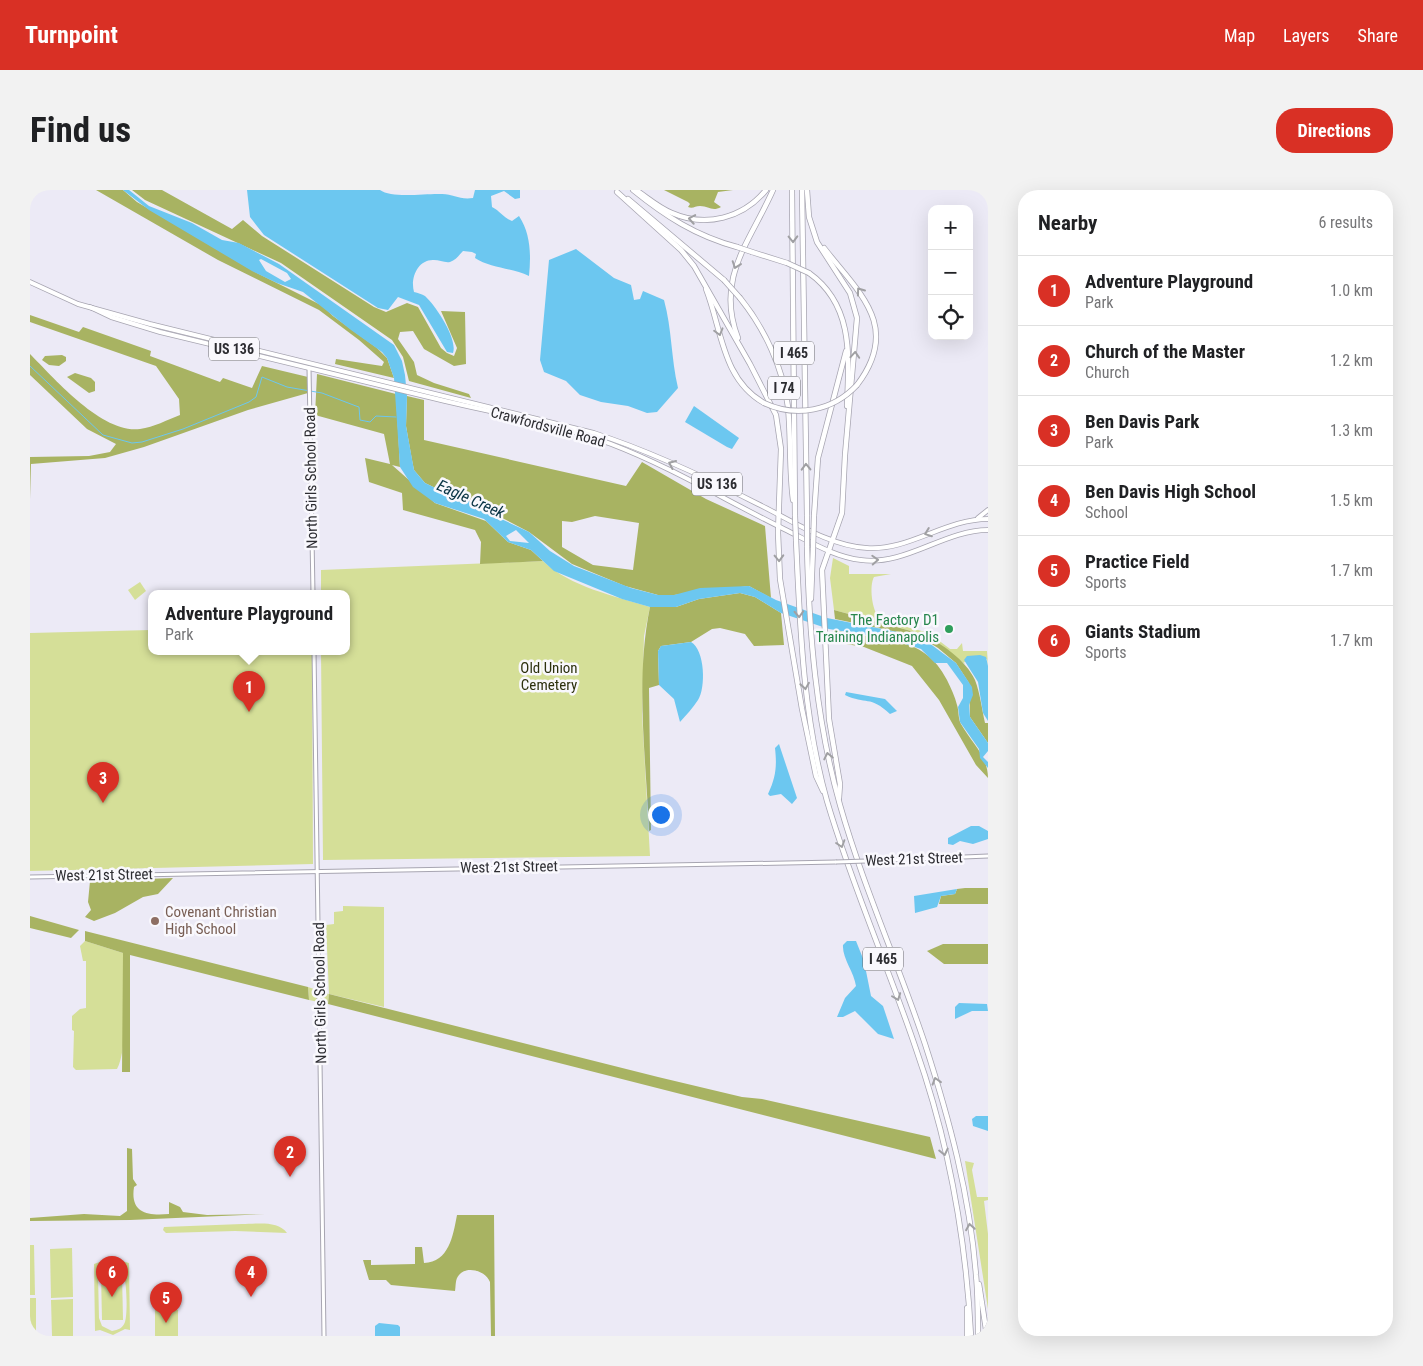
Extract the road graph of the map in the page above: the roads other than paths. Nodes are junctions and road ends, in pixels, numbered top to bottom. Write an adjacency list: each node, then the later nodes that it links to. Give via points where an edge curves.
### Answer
1 (635, 190): 2 (highway, one-way to 1, via 738,212 703,220 672,213); 12 (highway, bridge, via 684,227 809,273 838,305)
2 (766, 190)
3 (773, 190): 13 (highway, one-way to 13, via 733,275 731,312)
4 (792, 190): 19 (highway, I 465, one-way to 19)
5 (802, 190): 27 (highway, I 465, one-way to 5, bridge)
6 (807, 190): 8 (highway, via 809,217)
7 (616, 191): 9 (highway); 19 (highway, I 74, bridge, via 724,280 740,298 768,342 784,384 788,406)
8 (816, 237): 9 (highway, one-way to 8, bridge, via 731,370 747,392 764,403 788,411 810,411 840,400 857,384 873,353 875,335 872,312 860,291); 16 (highway, one-way to 8, via 857,318 850,293)
9 (697, 270): 13 (highway)
10 (30, 282): 11 (main road, Crawfordsville Road / US 136)
11 (90, 307): 14 (main road, Crawfordsville Road / US 136); 15 (main road, Crawfordsville Road / US 136, via 148,328)
12 (848, 342): 16 (highway); 27 (highway, bridge, via 818,458)
13 (746, 356): 18 (highway, via 772,405 778,424 781,449)
14 (310, 363): 15 (street, North Girls School Road); 18 (main road, Crawfordsville Road / US 136, one-way to 14, via 608,437)
15 (309, 368): 22 (main road, Crawfordsville Road / US 136, via 608,443 650,460); 26 (street, North Girls School Road)
16 (845, 455): 24 (highway, via 842,513)
17 (988, 510): 20 (main road)
18 (779, 514): 22 (highway); 24 (main road, Crawfordsville Road / US 136)
19 (795, 516): 29 (highway, I 465, one-way to 29, bridge, via 804,682)
20 (974, 519): 21 (main road, Crawfordsville Road); 24 (main road, Crawfordsville Road, one-way to 24, via 884,548 860,548)
21 (988, 519)
22 (779, 526): 25 (main road, Crawfordsville Road / US 136); 29 (highway, one-way to 29, via 782,591 816,776)
23 (988, 530): 25 (main road, Crawfordsville Road, one-way to 23, via 857,560 885,560 961,534)
24 (833, 540): 25 (highway)
25 (828, 550): 30 (highway, via 822,567 822,600 830,732 840,784)
26 (313, 590)
27 (810, 605): 30 (highway, I 465, one-way to 27, via 820,715)
28 (314, 655): 32 (street, North Girls School Road)
29 (827, 799): 35 (highway, I 465, one-way to 35, via 850,874 917,1050 932,1100 955,1207)
30 (839, 804): 34 (highway, I 465, one-way to 30, via 963,1187 938,1086)
31 (988, 856): 32 (street, West 21st Street, bridge, via 836,862)
32 (318, 871): 33 (street, West 21st Street); 36 (street, North Girls School Road)
33 (30, 877)
34 (976, 1275): 39 (highway, I 465); 40 (highway)
35 (969, 1299): 37 (highway); 38 (highway, I 465)
36 (324, 1336)
37 (966, 1336)
38 (971, 1336)
39 (978, 1336)
40 (987, 1336)

